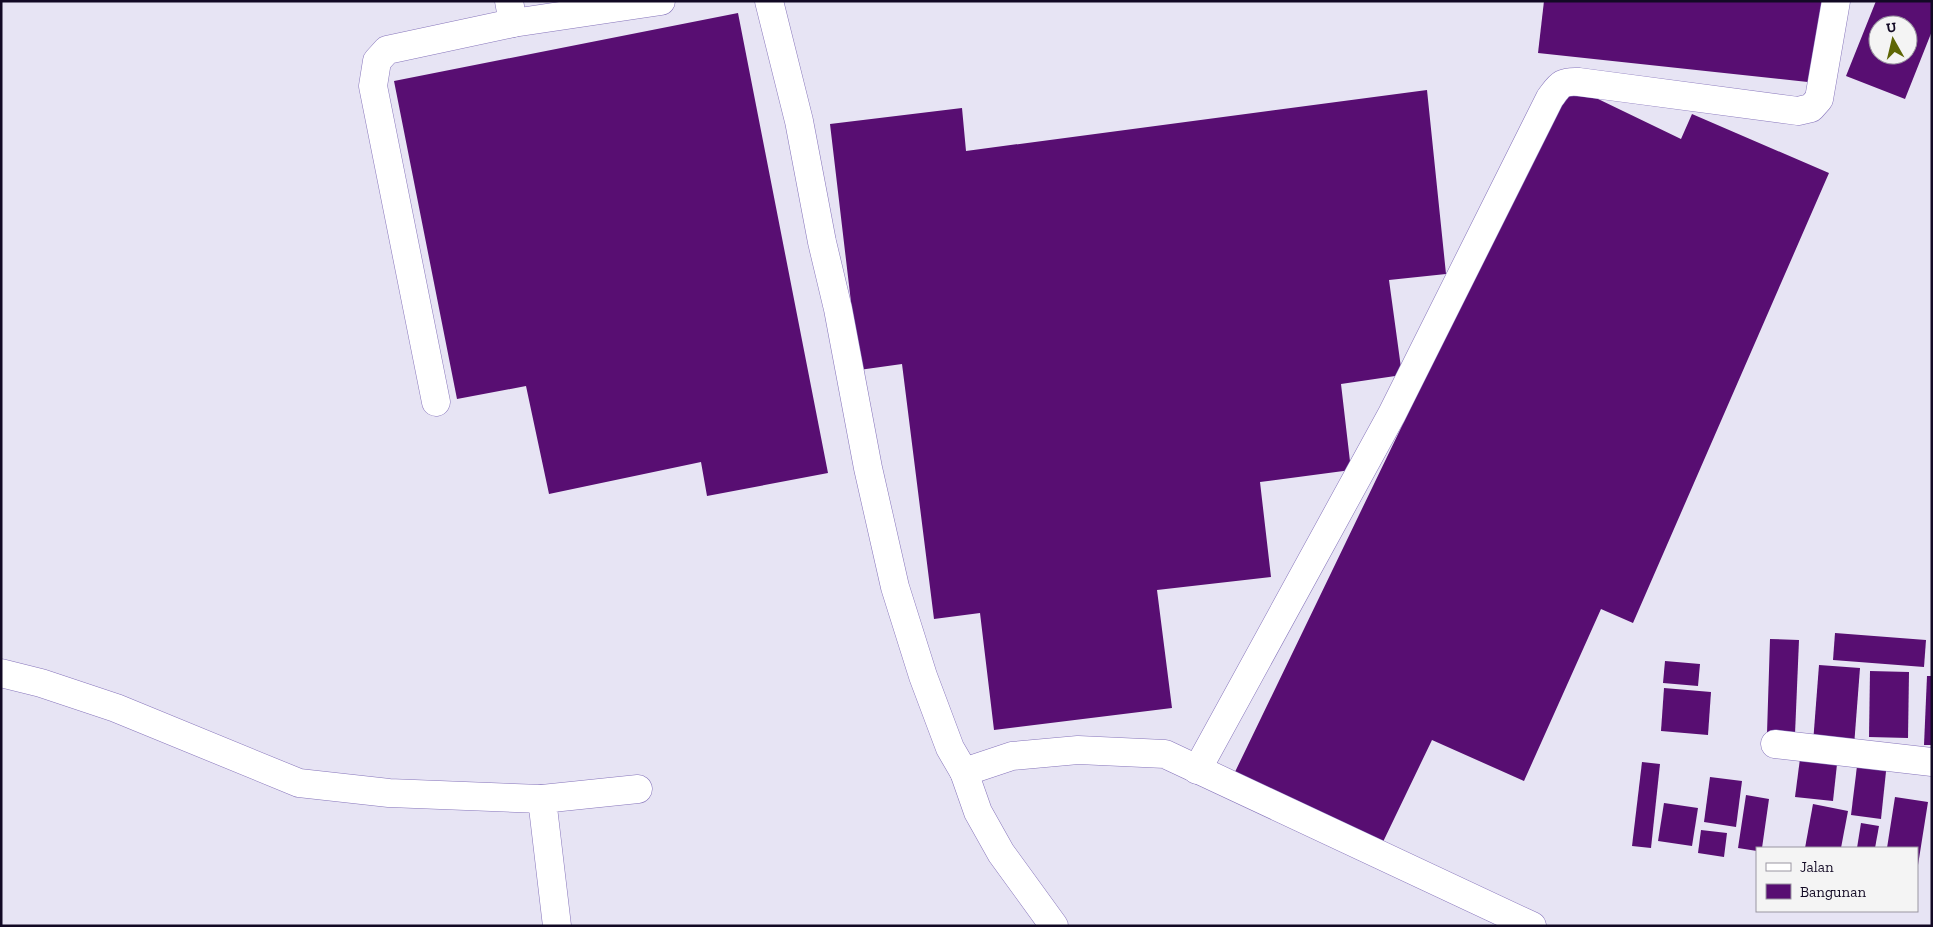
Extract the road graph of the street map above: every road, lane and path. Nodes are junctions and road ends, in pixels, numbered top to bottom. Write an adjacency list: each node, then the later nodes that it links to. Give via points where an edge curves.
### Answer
1 (661, 1): 4 (street)
2 (769, 1): 10 (street, via 799,121 895,587 923,676 950,748)
3 (1836, 1): 9 (street, via 1819,99 1811,108 1798,111 1579,82 1566,81 1560,85 1550,98 1392,414)
4 (511, 12): 5 (street, via 387,50 377,61 373,86)
5 (436, 402)
6 (1, 673): 12 (street, via 41,682 116,708 299,783 388,793)
7 (1775, 744): 8 (street)
8 (1932, 762)
9 (1197, 770): 10 (street, via 1165,754 1078,750 1012,756); 15 (street)
10 (964, 772): 14 (street, via 978,812 1001,853)
11 (638, 789): 12 (street)
12 (542, 799): 13 (street)
13 (557, 926)
14 (1054, 926)
15 (1532, 926)

